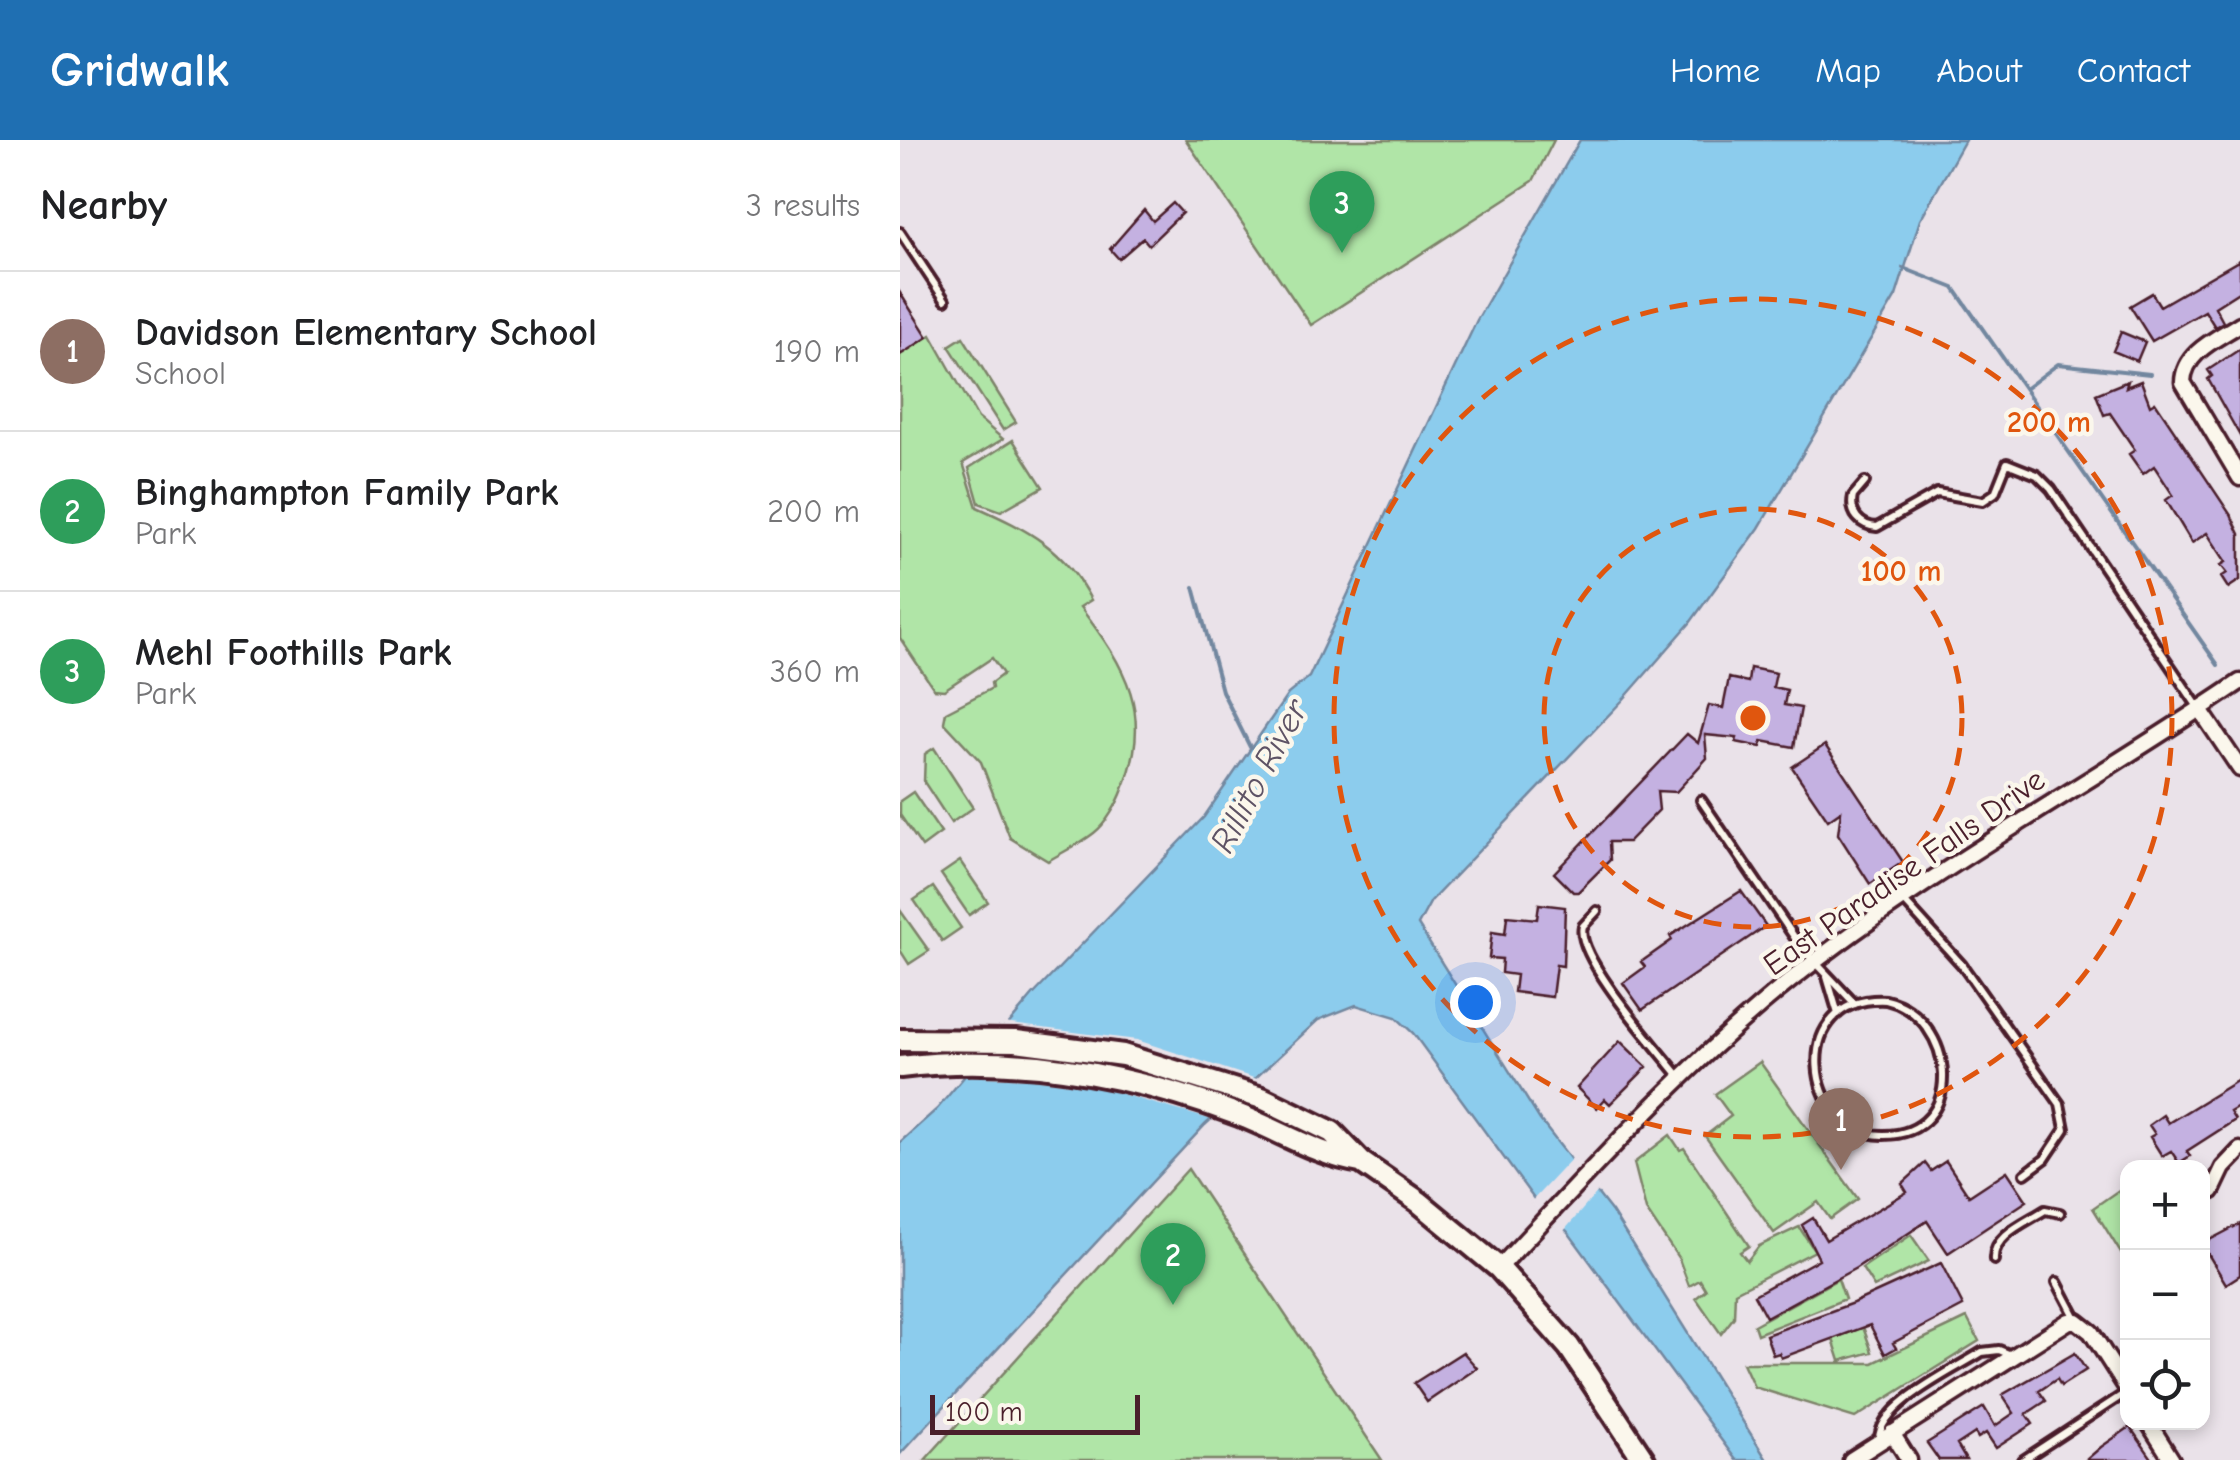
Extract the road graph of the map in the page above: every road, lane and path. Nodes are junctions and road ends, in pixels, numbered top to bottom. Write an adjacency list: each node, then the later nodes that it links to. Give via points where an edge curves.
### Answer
1 (900, 232): 2 (lane)
2 (944, 300)
3 (2240, 324): 4 (street, via 2194,355 2183,372 2185,392)
4 (2240, 478)
5 (1865, 482): 7 (lane, via 1853,496 1853,512 1878,528 1937,492 1983,502 1999,486 2007,462 2037,475)
6 (2240, 682): 7 (street, East Paradise Falls Drive)
7 (2199, 708): 8 (street); 10 (street, East Paradise Falls Drive)
8 (2240, 769)
9 (1702, 800): 12 (lane)
10 (1903, 900): 12 (street, East Paradise Falls Drive); 21 (lane, via 1962,965 2060,1104 2065,1129)
11 (1597, 910): 18 (lane, via 1582,926 1583,944)
12 (1814, 963): 13 (lane); 18 (street, East Paradise Falls Drive)
13 (1827, 976): 14 (lane); 15 (lane)
14 (1855, 1004): 15 (lane); 15 (lane, via 1896,1003 1915,1014 1936,1041 1944,1084 1936,1106 1918,1124 1875,1134 1835,1108 1818,1078 1815,1056)
15 (1838, 1014)
16 (900, 1040): 20 (main road, via 1048,1043 1123,1055 1262,1098 1332,1132)
17 (900, 1067): 20 (main road, via 950,1061 1069,1068 1242,1116 1326,1156)
18 (1681, 1078): 25 (street, East Paradise Falls Drive)
19 (2240, 1150): 22 (street)
20 (1360, 1162): 25 (main road)
21 (2025, 1174)
22 (2212, 1191)
23 (2060, 1213): 24 (lane, via 2045,1210 2000,1239)
24 (1994, 1260)
25 (1499, 1268): 32 (main road, via 1569,1347)
26 (2058, 1282): 27 (lane)
27 (2078, 1321): 28 (street); 31 (street, via 2060,1325)
28 (2120, 1379)
29 (2120, 1396): 35 (lane)
30 (2153, 1430): 36 (street)
31 (1886, 1437): 33 (street); 34 (street)
32 (1644, 1460)
33 (1852, 1460)
34 (1909, 1460)
35 (2023, 1460)
36 (2172, 1460)

